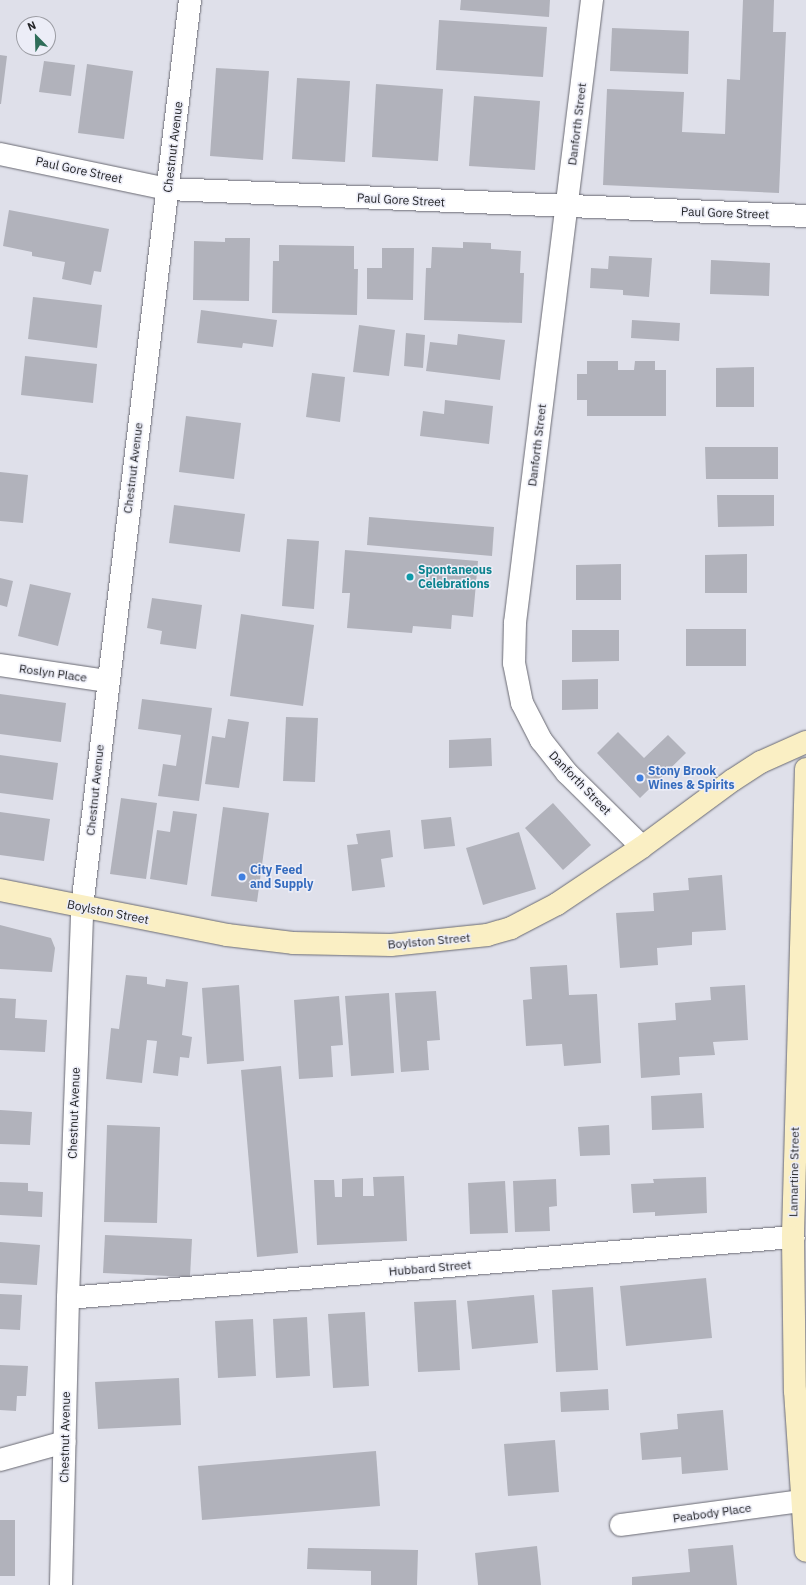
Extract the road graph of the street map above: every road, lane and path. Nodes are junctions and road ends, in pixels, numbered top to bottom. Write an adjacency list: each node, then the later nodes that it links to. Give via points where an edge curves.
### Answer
1 (190, 0): 4 (street, Chestnut Avenue)
2 (592, 0): 5 (street, Danforth Street)
3 (0, 154): 4 (street, Paul Gore Street)
4 (168, 189): 5 (street, Paul Gore Street); 8 (street, Chestnut Avenue)
5 (567, 207): 6 (street, Paul Gore Street); 11 (street, Danforth Street, via 515,623 514,663 522,703 541,740 567,773)
6 (806, 216)
7 (0, 665): 8 (street, Roslyn Place)
8 (107, 682): 13 (street, Chestnut Avenue)
9 (806, 742): 11 (street, Boylston Street, via 737,777)
10 (806, 769): 14 (street, Lamartine Street)
11 (642, 847): 13 (street, Boylston Street, via 557,904 511,928 487,935 425,943 359,946 293,943 227,935)
12 (0, 890): 13 (street, Boylston Street)
13 (82, 907): 15 (street, Chestnut Avenue)
14 (793, 1238): 15 (street, Hubbard Street); 18 (street, Lamartine Street, via 794,1361)
15 (68, 1298): 16 (street, Chestnut Avenue)
16 (65, 1442): 17 (street); 21 (street, Chestnut Avenue)
17 (0, 1460)
18 (802, 1501): 19 (street, Peabody Place); 20 (street, Lamartine Street)
19 (621, 1525)
20 (806, 1551)
21 (61, 1585)

